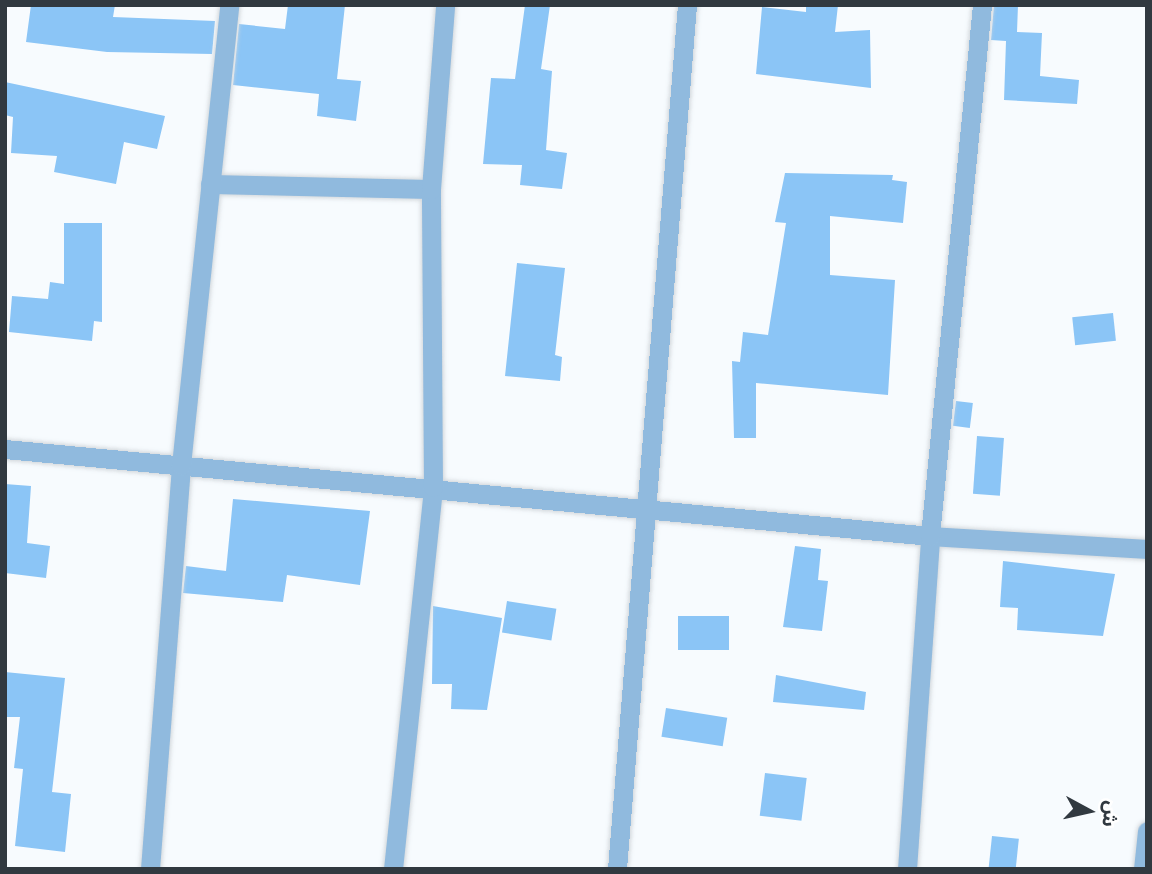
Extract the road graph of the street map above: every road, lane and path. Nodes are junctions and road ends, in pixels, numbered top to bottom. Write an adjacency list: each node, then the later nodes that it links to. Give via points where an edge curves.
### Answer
1 (229, 5): 5 (street)
2 (445, 5): 6 (street)
3 (687, 5): 10 (street)
4 (982, 5): 11 (street)
5 (210, 184): 6 (street); 8 (street)
6 (431, 190): 9 (street)
7 (5, 449): 8 (street)
8 (181, 465): 9 (street); 14 (street)
9 (433, 488): 10 (street); 15 (street)
10 (650, 506): 11 (street); 16 (street)
11 (930, 536): 12 (street); 17 (street)
12 (1147, 549)
13 (1147, 831): 18 (street)
14 (150, 869)
15 (393, 869)
16 (617, 869)
17 (907, 869)
18 (1143, 869)

